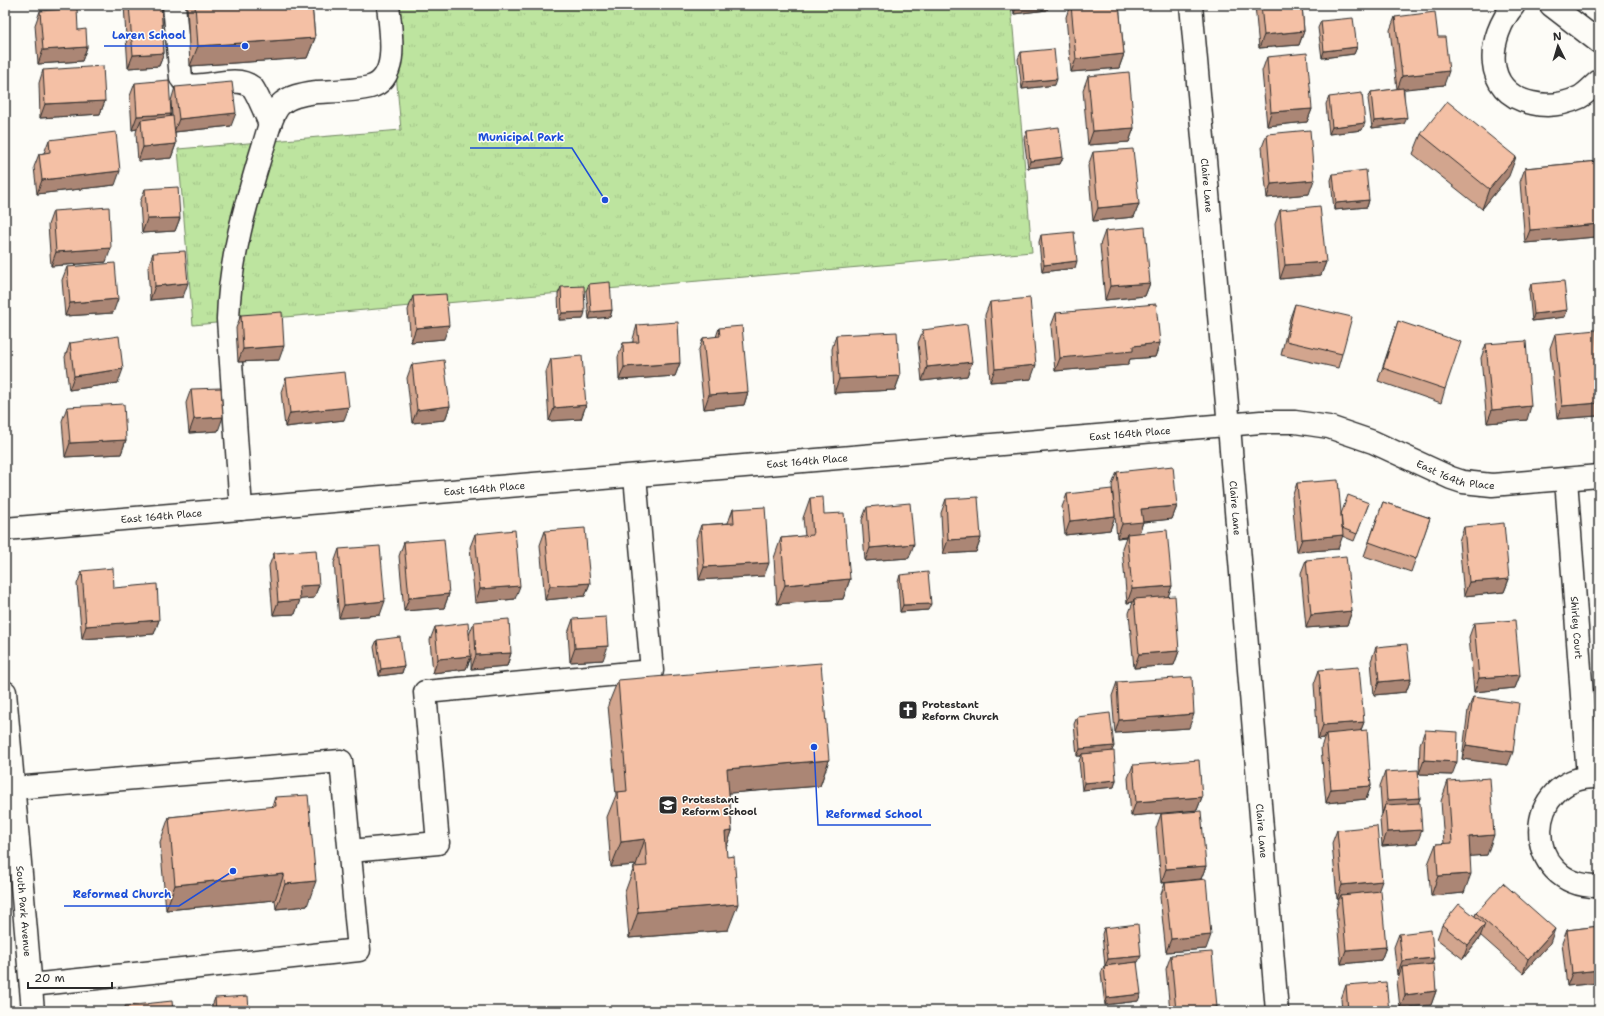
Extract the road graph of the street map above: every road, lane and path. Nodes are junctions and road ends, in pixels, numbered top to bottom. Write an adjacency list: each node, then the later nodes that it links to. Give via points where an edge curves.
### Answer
1 (174, 5): 8 (street, via 181,78 186,84 193,86 223,82 247,85 252,88)
2 (388, 5): 8 (street, via 392,54 384,79 371,87 290,97 278,106)
3 (1191, 5): 9 (street, Claire Lane)
4 (1514, 5): 7 (street, via 1506,15 1492,59 1496,74 1505,90 1521,101 1542,105 1557,104 1580,96)
5 (1551, 5): 6 (street)
6 (1599, 42)
7 (1599, 82)
8 (270, 124): 13 (street, via 240,227 228,296)
9 (1229, 426): 10 (street, East 164th Place); 12 (street, East 164th Place, via 1261,422 1295,422 1329,427 1373,442 1462,482 1492,485); 22 (street, Claire Lane)
10 (635, 476): 13 (street, East 164th Place); 18 (street, via 652,672 425,692 438,843)
11 (1599, 476): 12 (street, East 164th Place)
12 (1566, 479): 16 (street, Shirley Court)
13 (241, 509): 14 (street, East 164th Place)
14 (5, 529)
15 (5, 692): 17 (street, South Park Avenue)
16 (1593, 777): 19 (street, Shirley Court, via 1570,782 1555,793 1544,809 1539,827 1541,846 1549,863 1562,876 1579,884)
17 (14, 788): 18 (street, via 341,761); 20 (street, South Park Avenue)
18 (350, 851): 20 (street, via 359,950)
19 (1599, 886)
20 (31, 985): 21 (street, South Park Avenue)
21 (34, 1011)
22 (1277, 1011)

